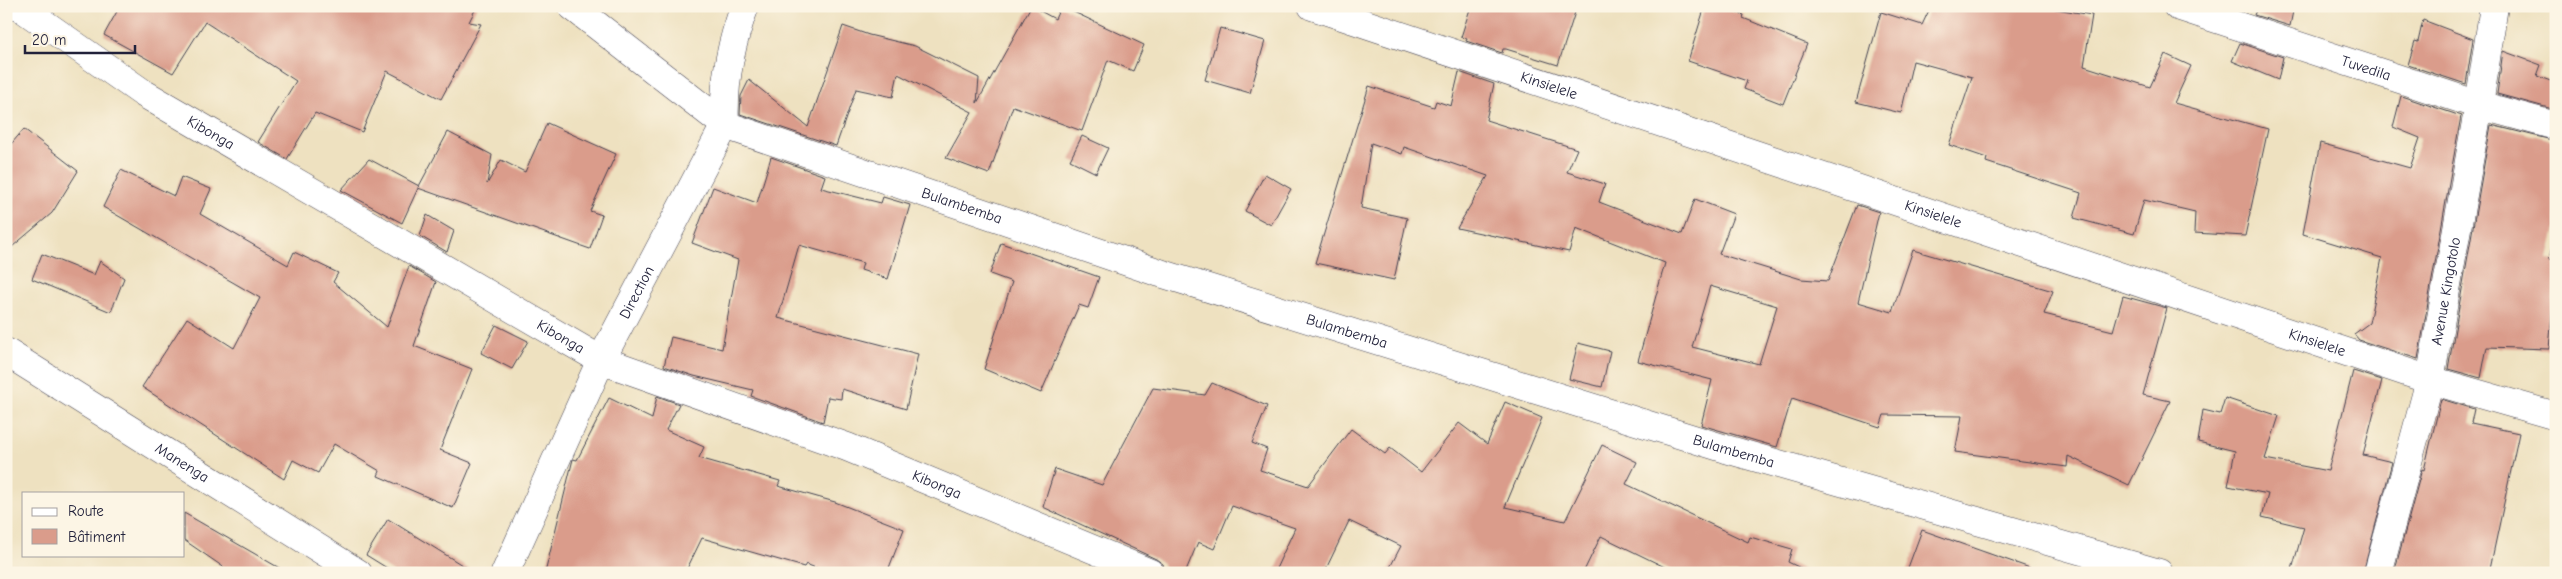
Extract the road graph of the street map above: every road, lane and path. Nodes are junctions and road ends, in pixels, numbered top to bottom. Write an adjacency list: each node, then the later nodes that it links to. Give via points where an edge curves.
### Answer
1 (19, 6): 11 (street, Kibonga, via 143,93)
2 (572, 6): 8 (street, Bulambemba)
3 (745, 6): 8 (street, via 727,66)
4 (1312, 6): 12 (street, Kinsielele)
5 (2177, 6): 7 (street, Tuvedila)
6 (2494, 6): 7 (street, Avenue Kingotolo)
7 (2479, 105): 9 (street, Tuvedila); 12 (street, Avenue Kingotolo)
8 (725, 125): 11 (street, Direction); 17 (street, Bulambemba, via 1160,274 1726,449)
9 (2556, 126)
10 (6, 352): 14 (street, Manenga)
11 (601, 360): 15 (street, Direction); 16 (street, Kibonga, via 847,447)
12 (2430, 380): 13 (street, Kinsielele); 18 (street, Avenue Kingotolo)
13 (2556, 416)
14 (358, 573)
15 (505, 573)
16 (1150, 573)
17 (2159, 573)
18 (2378, 573)

